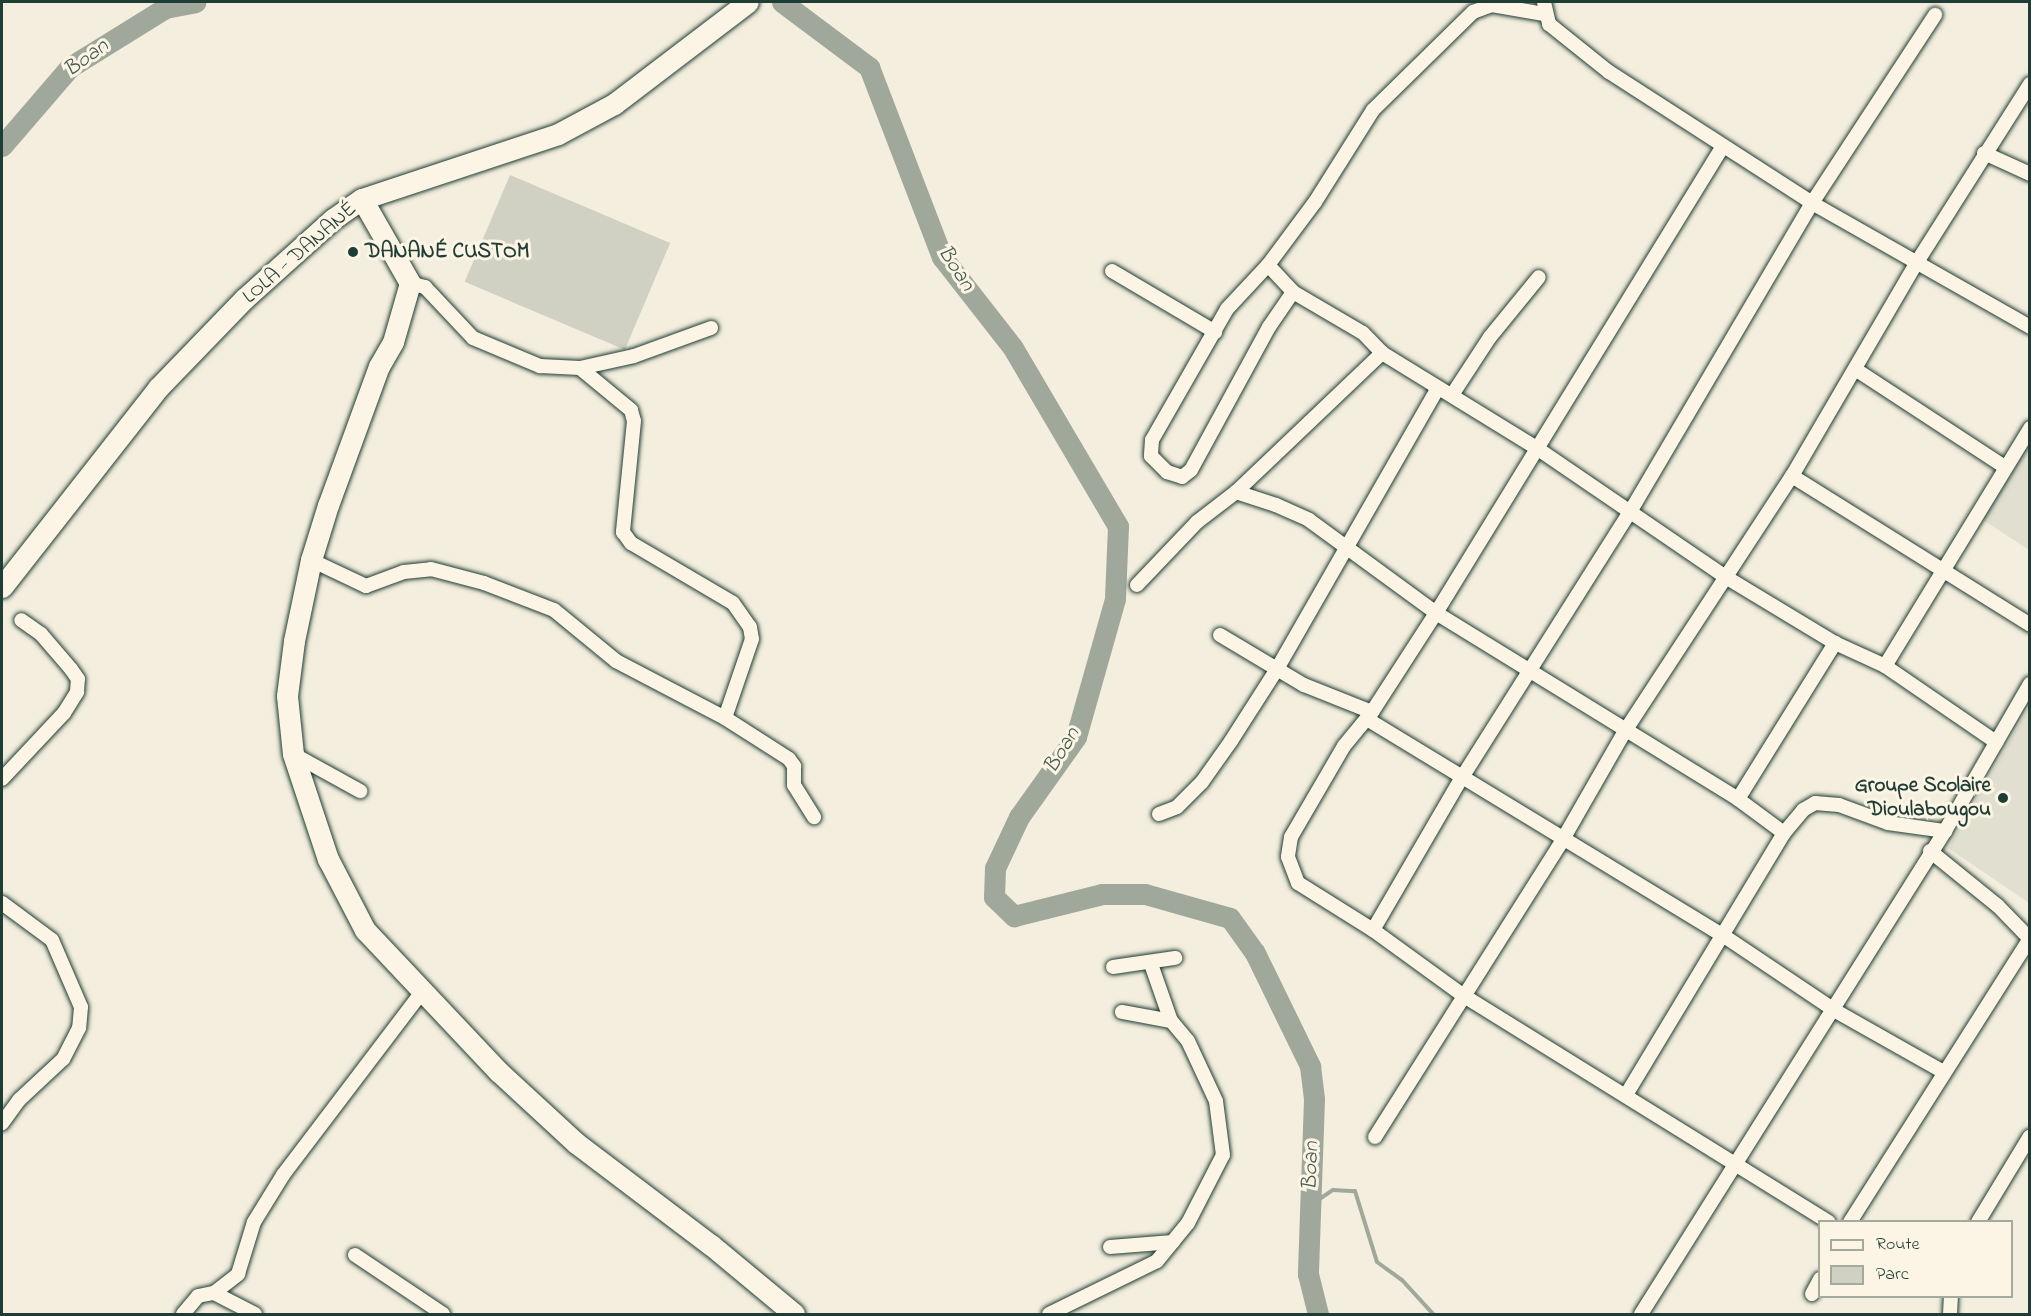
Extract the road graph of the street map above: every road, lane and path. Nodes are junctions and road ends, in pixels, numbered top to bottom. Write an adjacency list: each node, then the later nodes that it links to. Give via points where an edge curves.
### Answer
1 (742, 6): 8 (main road, LOLA - DANANÉ, via 614,104 558,134)
2 (1544, 8): 5 (street, via 1549,24 1578,49); 11 (street, via 1492,5 1473,12 1373,110 1315,202)
3 (1935, 15): 9 (street)
4 (2030, 84): 6 (street)
5 (1723, 146): 9 (street); 25 (street)
6 (1984, 153): 7 (street); 10 (street)
7 (2030, 174)
8 (362, 199): 14 (main road); 35 (main road, LOLA - DANANÉ, via 333,219 244,299 158,388)
9 (1812, 203): 10 (street); 29 (street)
10 (1917, 262): 16 (street); 21 (street)
11 (1268, 265): 15 (street); 18 (street, via 1227,309)
12 (1112, 271): 18 (street)
13 (1539, 277): 23 (street, via 1490,337)
14 (410, 283): 20 (street, via 425,287 460,328 487,345 540,366); 31 (main road, via 393,342 379,366)
15 (1293, 292): 18 (street, via 1269,327 1191,470 1185,476 1177,476 1154,461 1150,446); 19 (street, via 1363,333)
16 (2030, 327)
17 (711, 328): 20 (street, via 634,356)
18 (1215, 332)
19 (1382, 353): 22 (street); 28 (street)
20 (580, 369): 46 (street, via 631,410 623,532 631,543 733,603 750,627 752,639)
21 (1855, 369): 26 (street); 27 (street)
22 (1438, 387): 23 (street); 30 (street)
23 (1452, 395): 25 (street)
24 (2030, 428): 26 (street)
25 (1538, 449): 29 (street); 36 (street)
26 (2006, 467): 32 (street)
27 (1792, 476): 32 (street); 33 (street)
28 (1236, 492): 30 (street, via 1309,520); 34 (street, via 1197,522)
29 (1630, 512): 33 (street); 43 (street)
30 (1346, 548): 36 (street); 42 (street)
31 (311, 560): 46 (street, via 366,586 404,572 431,569 529,600 554,610 616,661); 49 (main road, via 287,696)
32 (1943, 569): 38 (street); 41 (street)
33 (1724, 576): 40 (street); 47 (street)
34 (1137, 585)
35 (2, 587)
36 (1436, 612): 43 (street); 45 (street)
37 (21, 620): 50 (street, via 41,634 71,669 78,679 77,692 64,713)
38 (2030, 625)
39 (1220, 635): 42 (street)
40 (1835, 644): 41 (street); 53 (street)
41 (1885, 666): 48 (street)
42 (1277, 669): 45 (street); 54 (street, via 1202,782 1177,807)
43 (1530, 671): 47 (street); 51 (street)
44 (2030, 684): 48 (street)
45 (1370, 716): 51 (street); 61 (street, via 1344,746 1291,837 1288,857 1298,882)
46 (725, 718): 55 (street, via 793,762 794,785)
47 (1624, 731): 53 (street); 58 (street)
48 (1996, 742): 56 (street)
49 (293, 754): 52 (street); 67 (main road, via 321,838 352,910 365,930)
50 (2, 779)
51 (1461, 779): 58 (street); 61 (street)
52 (360, 791)
53 (1738, 799): 57 (street)
54 (1159, 814)
55 (814, 817)
56 (1945, 831): 57 (street, via 1888,823 1852,808 1815,803 1803,810); 59 (street)
57 (1784, 833): 62 (street)
58 (1562, 841): 62 (street); 68 (street)
59 (1930, 851): 63 (street, via 1998,906); 69 (street)
60 (2, 903): 74 (street, via 52,940 81,1007 79,1028 63,1059 19,1100)
61 (1373, 930): 68 (street)
62 (1724, 936): 69 (street); 73 (street)
63 (2029, 938): 72 (street)
64 (1175, 958): 65 (street)
65 (1151, 964): 66 (street); 71 (street)
66 (1113, 967)
67 (422, 992): 85 (street, via 283,1176 254,1222 242,1267); 91 (main road, via 576,1143 711,1245)
68 (1464, 996): 73 (street); 76 (street)
69 (1834, 1010): 72 (street); 77 (street)
70 (1122, 1012): 71 (street)
71 (1170, 1021): 81 (street, via 1188,1041 1208,1077 1216,1101 1223,1155 1188,1223)
72 (1942, 1071): 79 (street)
73 (1626, 1095): 77 (street)
74 (2, 1123)
75 (2030, 1136): 80 (street)
76 (1375, 1137)
77 (1735, 1163): 78 (street); 93 (street, via 1693,1237)
78 (1826, 1220)
79 (1851, 1220)
80 (1979, 1220)
81 (1173, 1242): 82 (street); 92 (street, via 1143,1270)
82 (1110, 1247)
83 (355, 1255): 90 (street)
84 (1818, 1283): 86 (street)
85 (214, 1293): 88 (street, via 198,1296); 89 (street)
86 (1812, 1294)
87 (1951, 1298): 94 (street)
88 (183, 1314)
89 (255, 1314)
90 (443, 1314)
91 (794, 1314)
92 (1049, 1314)
93 (1641, 1314)
94 (1950, 1314)

